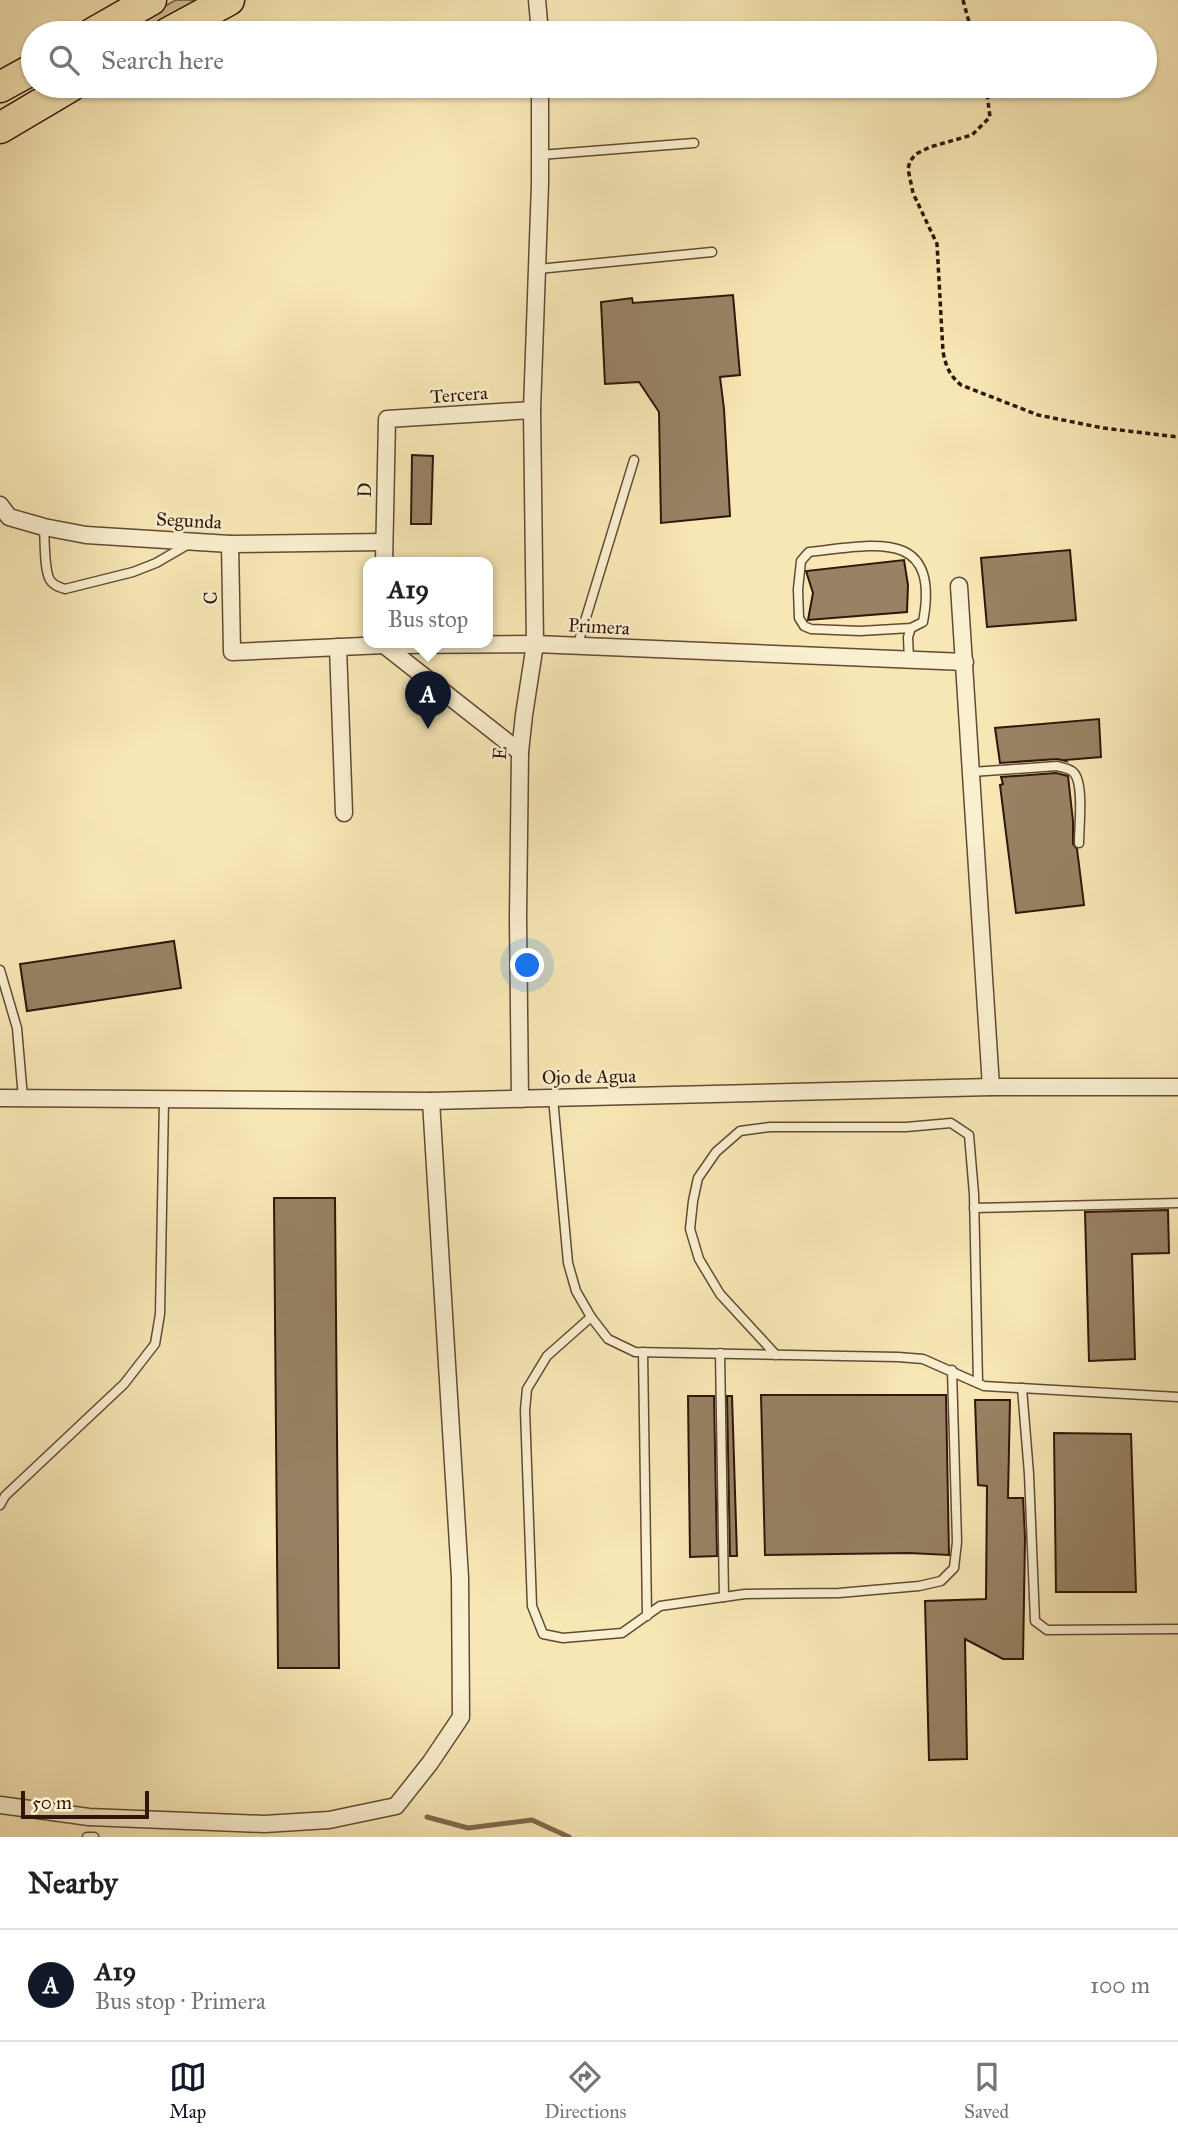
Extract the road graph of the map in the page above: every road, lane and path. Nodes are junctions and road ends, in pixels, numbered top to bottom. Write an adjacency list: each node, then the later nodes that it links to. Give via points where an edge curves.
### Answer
1 (151, 0): 5 (highway)
2 (229, 0): 6 (highway)
3 (537, 0): 7 (street)
4 (963, 0): 8 (path)
5 (114, 21)
6 (190, 21)
7 (539, 21)
8 (969, 21)
9 (21, 76): 10 (highway)
10 (0, 87)
11 (51, 98): 14 (highway)
12 (540, 98): 16 (street, E)
13 (988, 98): 21 (path, via 990,117 972,135 930,147 909,161 913,193 937,244 943,352 951,377 1038,415)
14 (0, 128)
15 (694, 143): 16 (lane)
16 (540, 155): 18 (street, E)
17 (712, 253): 18 (lane)
18 (537, 269): 19 (street, E)
19 (532, 410): 20 (street, Tercera); 32 (street, E)
20 (387, 419): 26 (street, D)
21 (1178, 437)
22 (634, 460): 35 (lane)
23 (0, 505): 24 (street, Segunda, via 9,517)
24 (44, 527): 25 (street, Segunda, via 86,535); 25 (lane, via 47,572 56,586 65,589 133,572)
25 (193, 542): 27 (street, Segunda)
26 (384, 542): 27 (street, Segunda); 28 (street, D)
27 (230, 544): 37 (street, C)
28 (384, 557)
29 (960, 586): 39 (street)
30 (911, 628): 30 (lane, via 860,631 804,626 799,618 801,561 808,552 856,547 895,547 914,556 922,566 927,603 923,622); 38 (lane)
31 (493, 644): 32 (street, Primera)
32 (536, 644): 35 (street, Primera); 40 (street, E)
33 (363, 645): 34 (street, Primera)
34 (338, 647): 37 (street, Primera); 42 (street)
35 (577, 647): 38 (street, Primera)
36 (389, 648): 40 (street)
37 (232, 652)
38 (909, 660): 39 (street, Primera)
39 (965, 662): 41 (street)
40 (520, 752): 50 (street, E)
41 (972, 772): 43 (lane, via 1069,769 1079,784); 45 (street)
42 (344, 813)
43 (1079, 842)
44 (0, 970): 48 (lane, via 17,1028)
45 (991, 1087): 46 (street, Ojo de Agua); 49 (street, Ojo de Agua)
46 (1178, 1087)
47 (0, 1098): 48 (street, Ojo de Agua)
48 (23, 1098): 51 (street, Ojo de Agua)
49 (553, 1098): 50 (street, Ojo de Agua); 55 (lane, via 568,1263 576,1291)
50 (520, 1099): 52 (street, Ojo de Agua)
51 (164, 1100): 52 (street, Ojo de Agua); 63 (lane, via 160,1314 155,1344 124,1384)
52 (431, 1101): 67 (street, via 460,1578 461,1717 396,1806 329,1820 264,1824 89,1817)
53 (1178, 1203): 54 (lane)
54 (974, 1208): 58 (lane, via 970,1135 951,1123 740,1131 716,1152 698,1178 691,1228 699,1259 720,1294); 60 (lane)
55 (591, 1317): 56 (lane, via 608,1339); 65 (lane, via 547,1356 527,1389 532,1606 543,1634 563,1638 622,1633)
56 (643, 1352): 57 (lane); 65 (lane)
57 (720, 1353): 58 (lane); 64 (lane)
58 (776, 1354): 59 (lane, via 923,1359)
59 (952, 1370): 60 (lane); 64 (lane, via 957,1542 954,1568 942,1581)
60 (978, 1383): 61 (lane)
61 (1021, 1388): 62 (lane); 66 (lane, via 1035,1620 1047,1630)
62 (1178, 1397)
63 (0, 1505)
64 (724, 1597): 65 (lane, via 660,1606)
65 (647, 1615)
66 (1178, 1629)
67 (0, 1805)
68 (87, 1837): 69 (lane)
69 (94, 1837)

